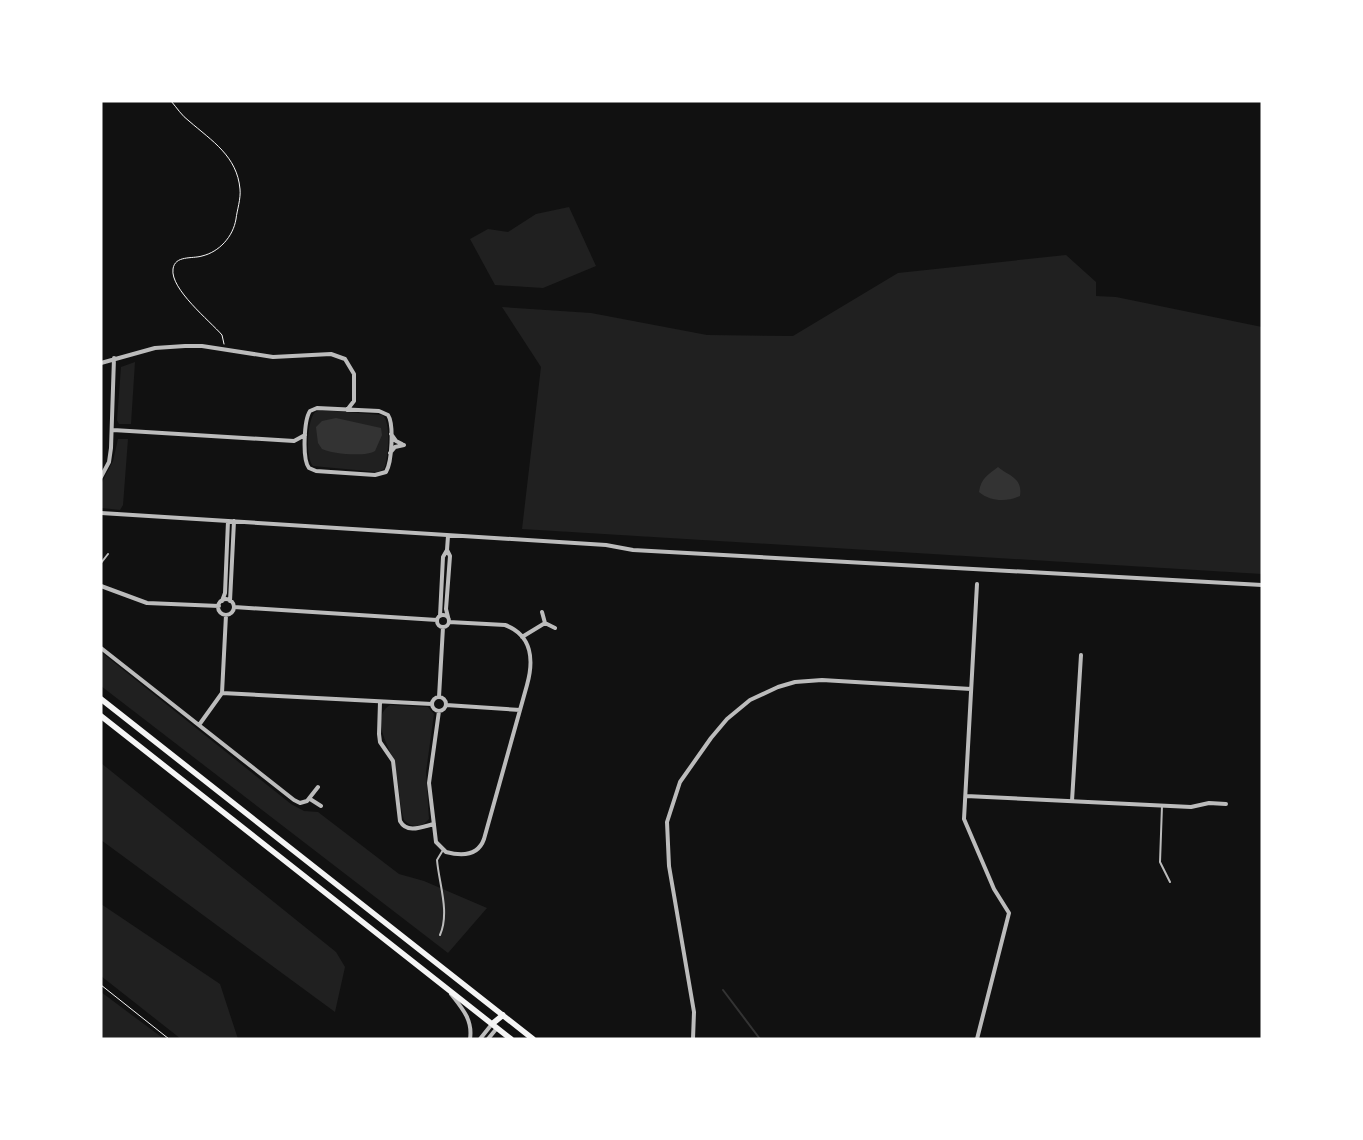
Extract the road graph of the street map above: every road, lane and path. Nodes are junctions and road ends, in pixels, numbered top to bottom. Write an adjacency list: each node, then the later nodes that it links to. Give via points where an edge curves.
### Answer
1 (171, 101): 2 (path, via 188,120 221,146 238,178 240,190 230,238 202,256 182,258 175,262 173,270 175,281 185,295 222,335)
2 (223, 349): 3 (street, via 190,346 155,348); 5 (street, via 273,356 326,354 341,357 354,374)
3 (114, 358): 4 (street); 8 (street)
4 (101, 363)
5 (354, 399): 6 (street); 7 (street)
6 (347, 410): 7 (street); 9 (street, via 313,409 308,415)
7 (362, 410): 10 (street, via 388,415)
8 (113, 430): 11 (street); 14 (street, via 110,457)
9 (306, 433): 11 (street, via 302,439); 12 (street)
10 (391, 434): 13 (street); 13 (street, via 404,445 394,448)
11 (294, 441): 12 (street)
12 (305, 452): 13 (street, via 305,462 313,470 376,475 386,470)
13 (390, 455)
14 (101, 477)
15 (103, 512): 16 (street)
16 (228, 521): 17 (street); 25 (street)
17 (234, 521): 18 (street); 26 (street)
18 (448, 536): 19 (street); 23 (street, via 915,568)
19 (447, 550): 31 (street, via 443,557); 32 (street, via 450,556 446,608)
20 (108, 554): 21 (lane)
21 (101, 563)
22 (977, 584): 40 (street)
23 (1262, 585)
24 (101, 586): 27 (street, via 147,603)
25 (222, 601): 26 (street); 27 (street)
26 (230, 601): 28 (street)
27 (219, 606): 30 (street, via 220,612)
28 (234, 607): 30 (street, via 232,613); 33 (street)
29 (542, 612): 34 (street)
30 (226, 615): 41 (street)
31 (440, 616): 32 (street, via 444,614); 33 (street)
32 (449, 619): 35 (street); 37 (street, via 505,625)
33 (437, 620): 35 (street)
34 (545, 623): 36 (street); 37 (street)
35 (443, 626): 42 (street)
36 (555, 628)
37 (522, 637): 47 (street, via 530,652 531,669)
38 (101, 648): 50 (street)
39 (1081, 655): 54 (street)
40 (972, 688): 52 (street); 73 (street, via 822,680 796,682 750,700 727,718 711,738 678,787 667,822 669,866 694,1012)
41 (222, 692): 44 (street); 50 (street)
42 (439, 697): 45 (street); 46 (street)
43 (101, 699): 64 (main road)
44 (380, 702): 45 (street); 58 (street, via 380,742 393,761 400,822 411,829)
45 (432, 704): 48 (street)
46 (446, 705): 47 (street); 48 (street)
47 (520, 710): 59 (street, via 481,846 471,853)
48 (439, 711): 58 (street, via 429,783)
49 (101, 716): 63 (main road)
50 (199, 725): 53 (street, via 294,800 302,803)
51 (318, 787): 53 (street)
52 (966, 796): 54 (street); 74 (street, via 964,819 967,828 996,894 1009,912)
53 (310, 799): 56 (street)
54 (1072, 801): 57 (street)
55 (1226, 804): 57 (street)
56 (321, 806)
57 (1162, 806): 60 (lane, via 1160,862)
58 (434, 824): 59 (street, via 436,842)
59 (443, 850): 61 (lane, via 437,860 444,910)
60 (1170, 882)
61 (440, 934)
62 (101, 985): 67 (path)
63 (446, 988): 65 (main road); 68 (street, via 467,1017)
64 (503, 1015): 65 (main road); 66 (main road); 72 (main road)
65 (492, 1024): 66 (main road); 69 (street)
66 (497, 1028): 70 (street); 71 (main road)
67 (169, 1039)
68 (470, 1039)
69 (480, 1039)
70 (488, 1039)
71 (510, 1039)
72 (533, 1039)
73 (693, 1039)
74 (977, 1039)

